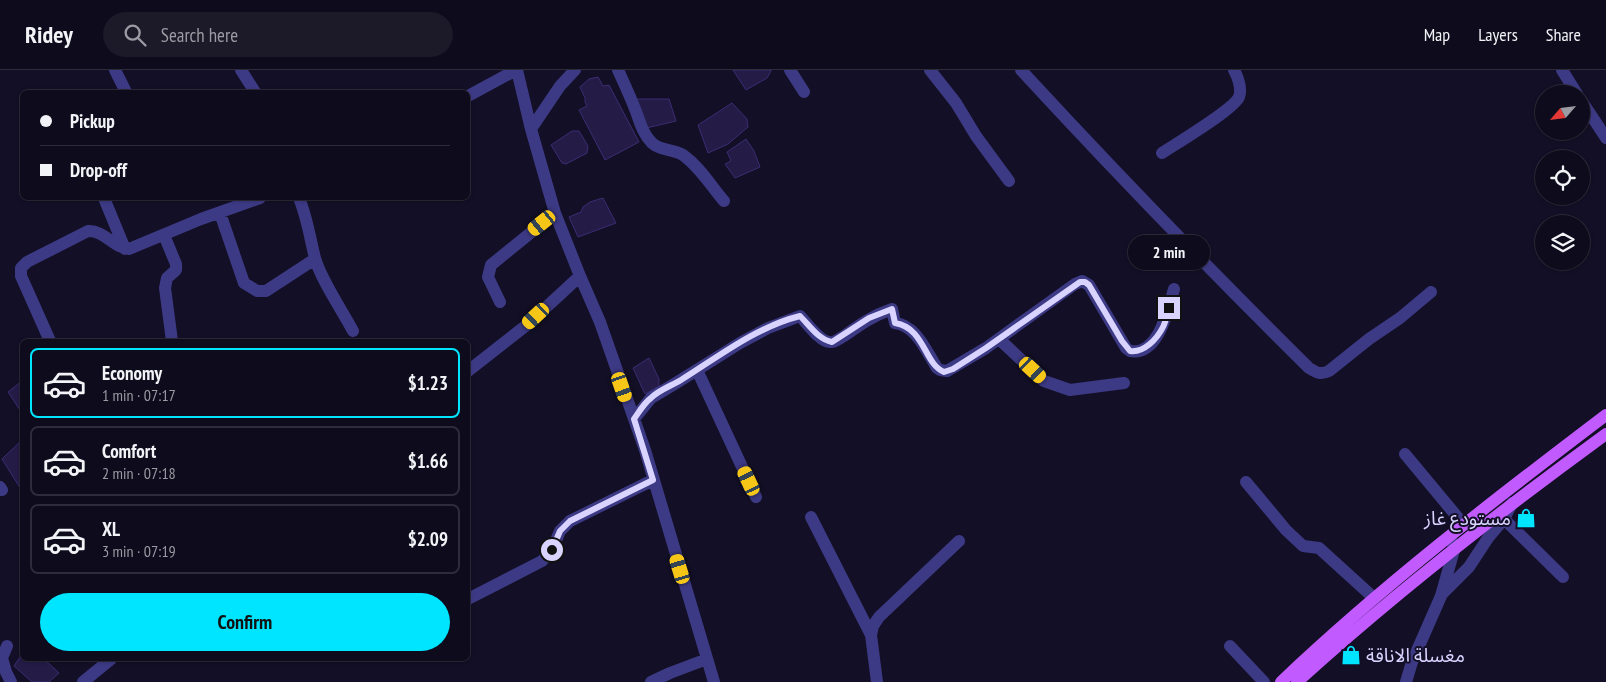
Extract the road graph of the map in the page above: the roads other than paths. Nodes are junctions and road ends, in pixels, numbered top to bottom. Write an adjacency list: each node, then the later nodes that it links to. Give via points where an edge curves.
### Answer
1 (115, 70): 12 (street)
2 (241, 70): 13 (street)
3 (517, 70): 15 (street); 17 (street)
4 (575, 70): 17 (street)
5 (618, 70): 24 (street, via 649,139 660,148 682,154)
6 (790, 70): 14 (street)
7 (930, 70): 20 (street)
8 (1021, 70): 32 (street, via 1206,266 1317,373 1329,371)
9 (1234, 70): 19 (street, via 1240,87 1238,99)
10 (1562, 70): 11 (street)
11 (1571, 85)
12 (125, 90)
13 (254, 90)
14 (804, 92)
15 (470, 95)
16 (1590, 114): 18 (street)
17 (531, 129): 26 (street)
18 (1606, 138)
19 (1162, 152)
20 (1009, 181)
21 (105, 200): 28 (street)
22 (254, 200): 25 (street)
23 (300, 200): 29 (street)
24 (724, 201)
25 (220, 212): 27 (street); 29 (street, via 244,283 257,291 266,291)
26 (555, 213): 30 (street); 33 (street, via 491,265 488,277)
27 (164, 235): 28 (street); 36 (street, via 176,264 165,288)
28 (125, 249): 35 (street, via 94,230 88,230 38,255 21,268 21,276)
29 (315, 259): 34 (street)
30 (580, 276): 38 (street, via 528,324); 42 (street)
31 (1174, 288): 37 (street, via 1163,327 1140,351 1126,348 1089,285 1082,281)
32 (1431, 292)
33 (500, 302)
34 (354, 331)
35 (49, 339)
36 (172, 339)
37 (999, 339): 39 (street, via 944,372 937,368 911,330 895,323 892,309 869,318 832,342 814,332 800,316 768,328); 40 (street, via 1044,381 1070,390)
38 (470, 369)
39 (697, 370): 42 (street, via 650,398); 47 (street)
40 (1124, 383)
41 (1606, 415): 51 (main road)
42 (634, 419): 45 (street)
43 (1606, 434): 48 (main road)
44 (1405, 454): 51 (street)
45 (653, 480): 57 (street, via 570,521 542,561); 62 (street)
46 (1246, 482): 58 (street, via 1303,546 1319,548)
47 (756, 497)
48 (1512, 503): 50 (street); 54 (main road)
49 (811, 517): 59 (street)
50 (1504, 519): 55 (street); 56 (street, via 1469,567)
51 (1464, 525): 52 (main road)
52 (1452, 534): 54 (street); 58 (main road)
53 (958, 541): 59 (street, via 879,617)
54 (1454, 550): 56 (street); 71 (main road, via 1354,631)
55 (1563, 577)
56 (1441, 596): 72 (street)
57 (470, 598)
58 (1374, 598): 70 (main road)
59 (871, 634): 68 (street)
60 (6, 646): 64 (street, via 2,658)
61 (1230, 646): 69 (street)
62 (707, 659): 66 (street); 67 (street)
63 (110, 661): 65 (street)
64 (12, 682)
65 (84, 682)
66 (651, 682)
67 (714, 682)
68 (877, 682)
69 (1264, 682)
70 (1281, 682)
71 (1298, 682)
72 (1406, 682)

